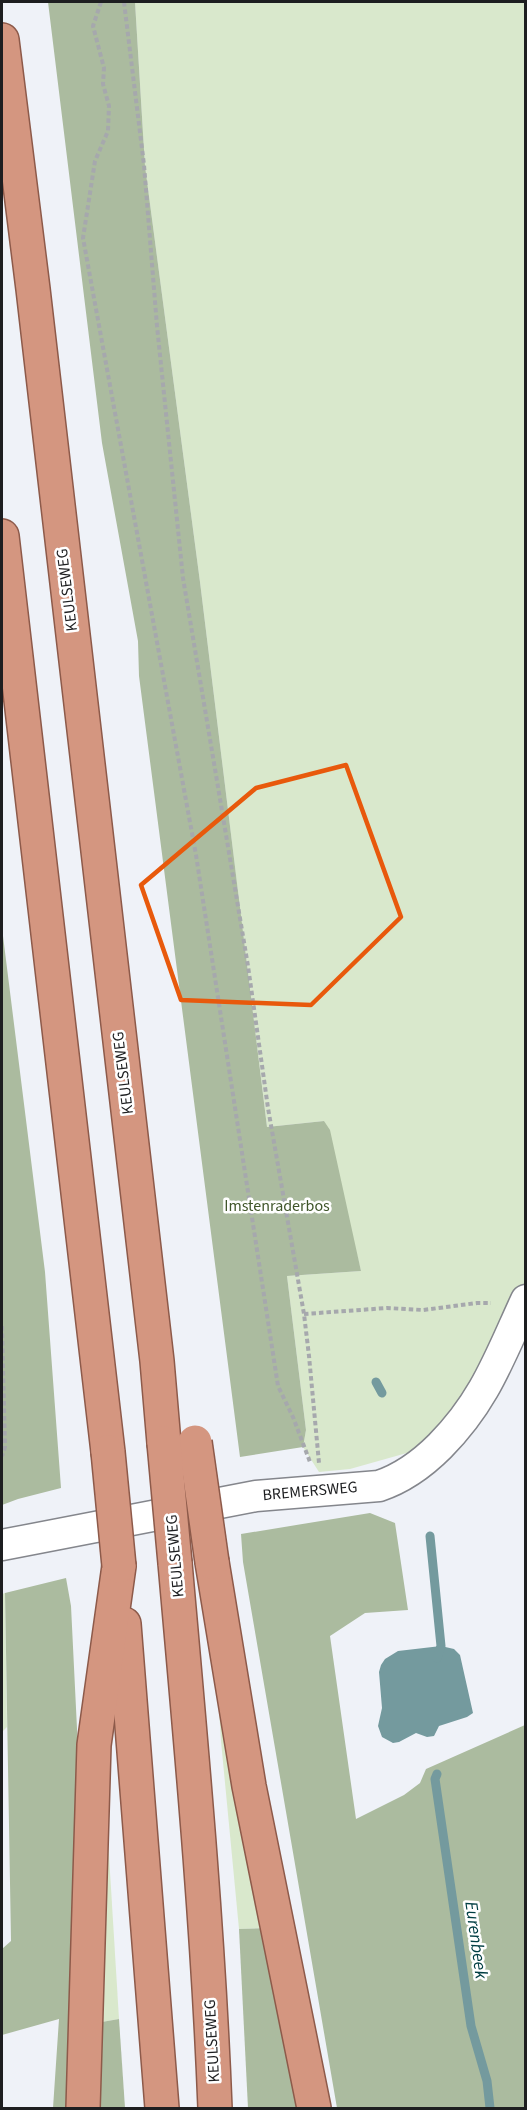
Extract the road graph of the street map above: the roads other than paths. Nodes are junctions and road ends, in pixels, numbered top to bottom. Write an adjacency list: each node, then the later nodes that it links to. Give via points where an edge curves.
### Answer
1 (2, 40): 4 (highway, KEULSEWEG, via 157,1361)
2 (2, 536): 6 (highway, bridge)
3 (525, 1302): 5 (street, BREMERSWEG, via 479,1399 429,1457 393,1482 256,1496)
4 (180, 1442): 9 (highway, KEULSEWEG, bridge, via 175,1563 200,1852); 10 (highway, bridge, via 212,1562 249,1786)
5 (2, 1545)
6 (119, 1566): 7 (highway, via 94,1745); 8 (highway)
7 (84, 2109)
8 (162, 2109)
9 (215, 2109)
10 (314, 2109)

